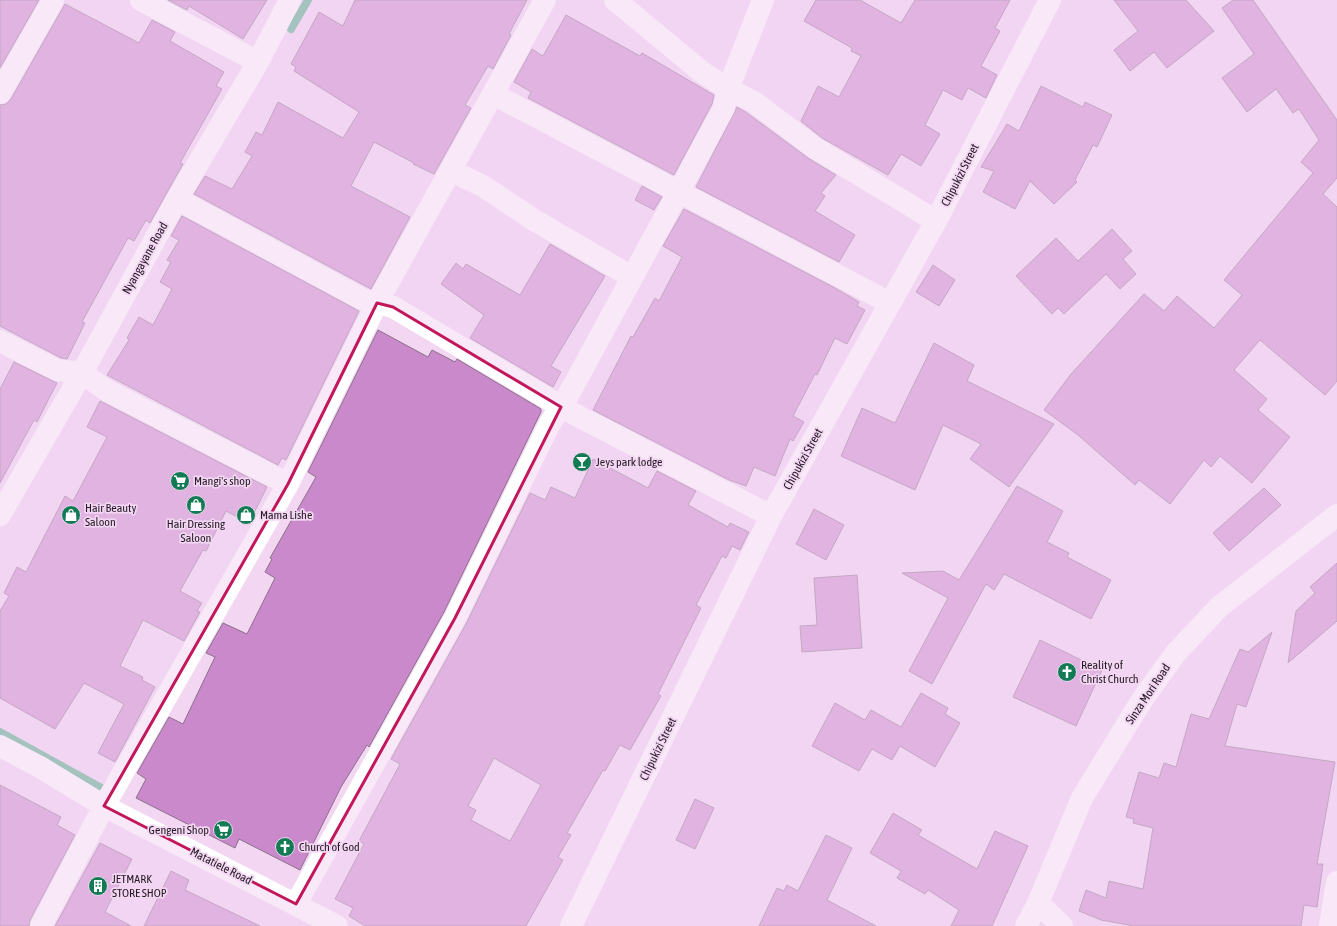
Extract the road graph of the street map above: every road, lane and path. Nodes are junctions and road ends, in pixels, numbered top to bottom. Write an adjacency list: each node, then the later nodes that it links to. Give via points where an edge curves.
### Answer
1 (53, 0): 10 (street)
2 (141, 0): 8 (street)
3 (290, 0): 8 (street, Nyangayane Road)
4 (545, 0): 11 (street)
5 (615, 0): 9 (street, via 702,72)
6 (763, 0): 9 (street)
7 (1050, 0): 15 (street, Chipukizi Street)
8 (258, 62): 14 (street, Nyangayane Road)
9 (728, 89): 13 (street, via 724,108); 15 (street, via 754,102 815,148)
10 (0, 93)
11 (493, 94): 12 (street); 13 (street)
12 (451, 171): 16 (street, via 483,186 534,220); 17 (street)
13 (679, 193): 16 (street); 18 (street)
14 (177, 199): 17 (street, via 364,300); 20 (street, Nyangayane Road)
15 (936, 221): 18 (street, Chipukizi Street)
16 (632, 277): 21 (street)
17 (377, 303): 21 (street, via 393,307); 22 (street)
18 (890, 303): 25 (street, Chipukizi Street)
19 (0, 341): 20 (street, via 58,370)
20 (82, 373): 22 (street, via 106,390); 24 (street, Nyangayane Road)
21 (561, 407): 25 (street); 30 (street, via 549,426 454,618)
22 (288, 484): 27 (street)
23 (1337, 515): 29 (street, Sinza Mori Road, via 1219,608 1175,654 1140,703 1082,798)
24 (0, 516)
25 (771, 516): 33 (street, Chipukizi Street)
26 (0, 746): 27 (street, Matatiele Road)
27 (104, 806): 30 (street, Matatiele Road); 31 (street)
28 (1337, 882): 36 (street)
29 (1038, 903): 34 (street, Sinza Mori Road); 35 (street)
30 (296, 904): 32 (street, Matatiele Road)
31 (41, 926)
32 (337, 926)
33 (571, 926)
34 (1026, 926)
35 (1062, 926)
36 (1330, 926)

